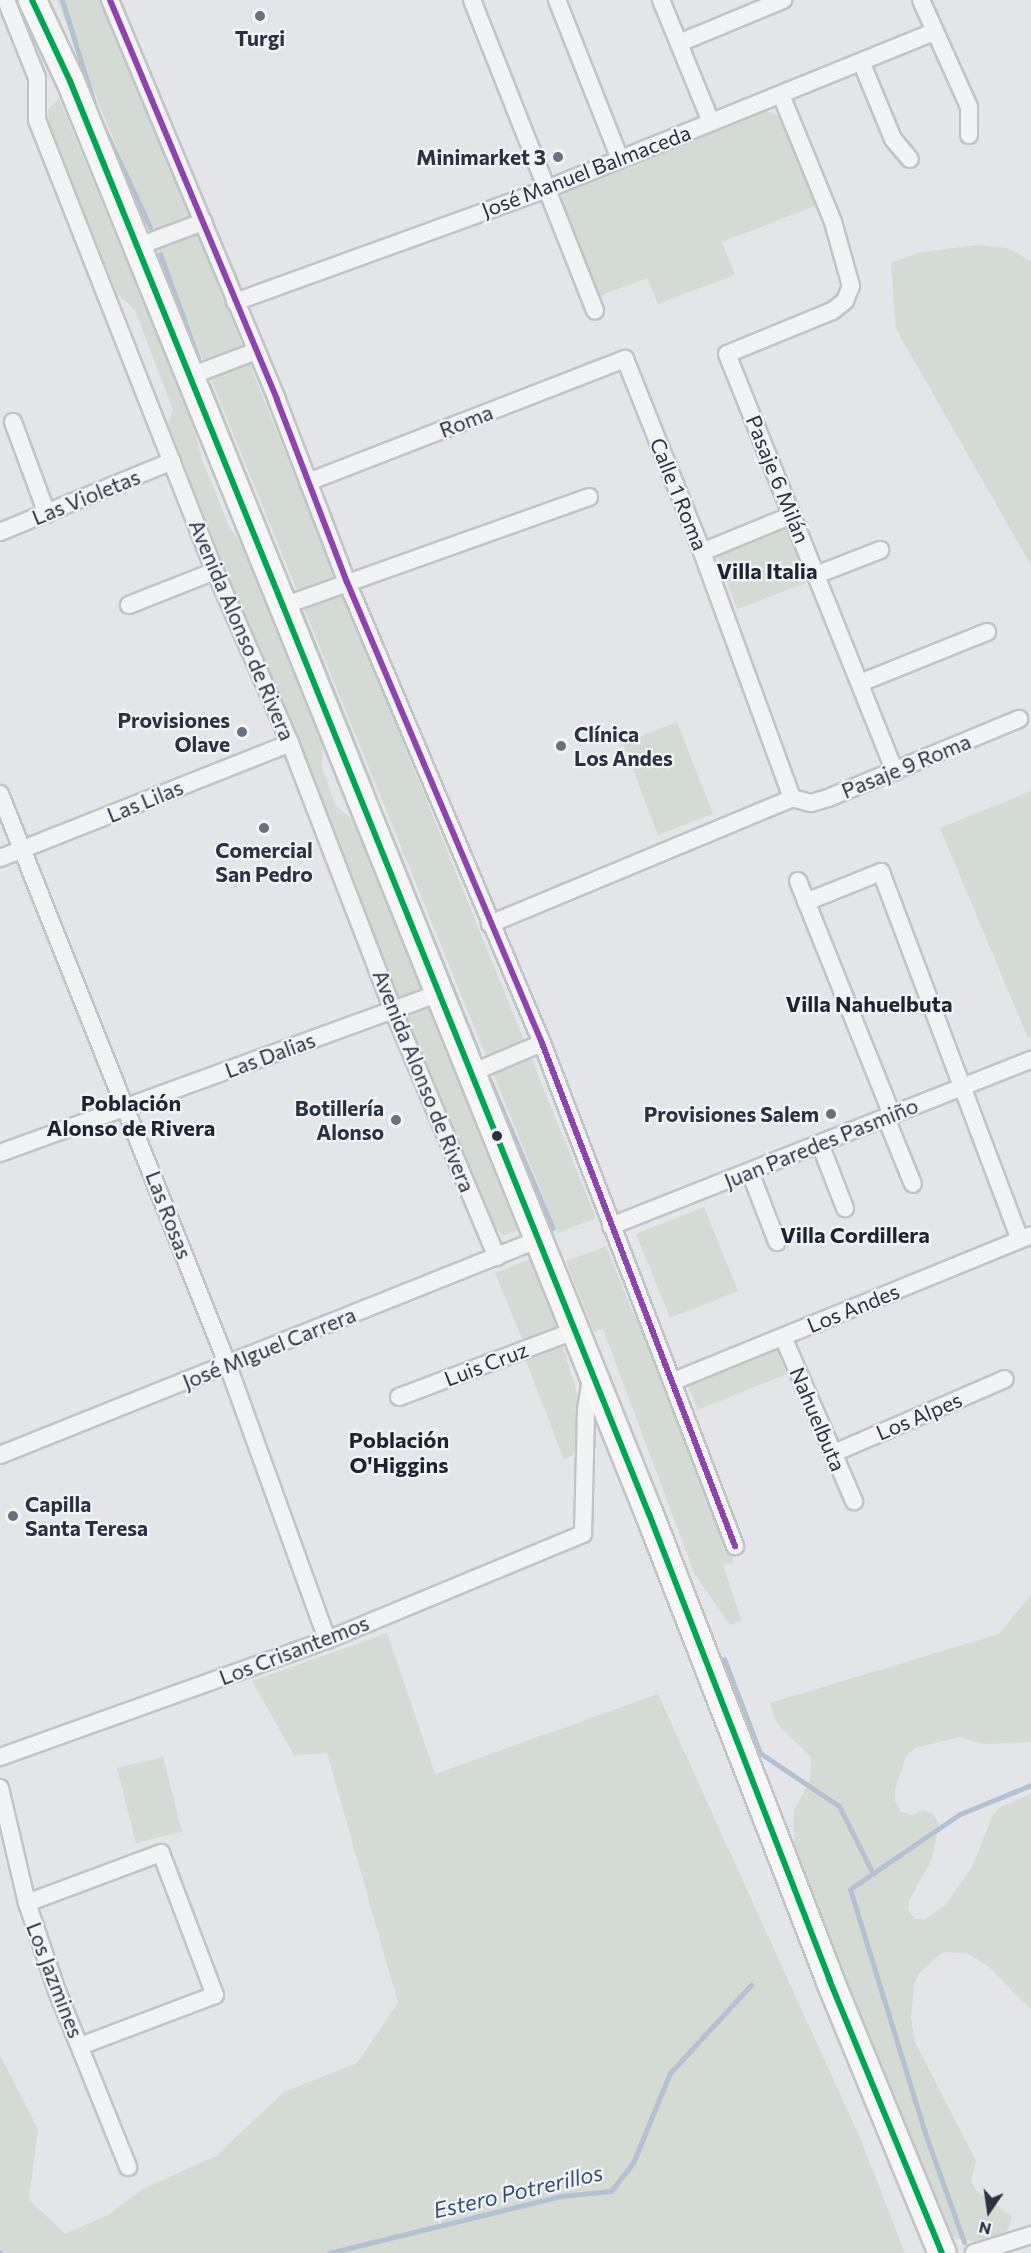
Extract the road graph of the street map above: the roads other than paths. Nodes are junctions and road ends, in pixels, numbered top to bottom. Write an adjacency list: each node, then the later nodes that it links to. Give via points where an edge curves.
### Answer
1 (6, 0): 26 (street, Avenida Alonso de Rivera, via 37,78 37,120)
2 (32, 0): 19 (highway)
3 (110, 0): 18 (street)
4 (472, 0): 17 (street)
5 (557, 0): 15 (street)
6 (661, 0): 10 (street)
7 (783, 0): 10 (street)
8 (921, 0): 9 (street)
9 (934, 32): 11 (street, José Manuel Balmaceda); 14 (street, via 969,107)
10 (679, 43): 13 (street)
11 (862, 64): 12 (street, José Manuel Balmaceda); 16 (street, via 893,139)
12 (781, 95): 13 (street, José Manuel Balmaceda); 30 (street, Pasaje 6 Milán, via 833,222 851,278 845,301 832,311 727,354)
13 (711, 122): 15 (street, José Manuel Balmaceda)
14 (969, 135)
15 (620, 159): 17 (street, José Manuel Balmaceda)
16 (910, 159)
17 (547, 189): 20 (street, José Manuel Balmaceda); 21 (street)
18 (203, 222): 19 (street); 20 (street)
19 (136, 247): 24 (highway)
20 (235, 302): 22 (street)
21 (595, 311)
22 (256, 351): 24 (street); 27 (street)
23 (625, 359): 27 (street, Roma); 33 (street, Calle 1 Roma)
24 (188, 376): 38 (highway)
25 (13, 422): 29 (street)
26 (172, 461): 29 (street, Las Violetas); 34 (street, Avenida Alonso de Rivera)
27 (308, 482): 36 (street)
28 (589, 497): 36 (street)
29 (47, 514): 31 (street, Las Violetas)
30 (792, 514): 33 (street); 35 (street, Pasaje 6 Milán)
31 (0, 532)
32 (880, 550): 35 (street)
33 (702, 552): 45 (street, Calle 1 Roma)
34 (215, 571): 37 (street); 42 (street, Avenida Alonso de Rivera)
35 (816, 575): 40 (street, Pasaje 6 Milán)
36 (347, 582): 38 (street); 50 (street)
37 (129, 605)
38 (283, 606): 51 (highway)
39 (987, 632): 40 (street)
40 (860, 683): 43 (street, Pasaje 6 Milán)
41 (1019, 719): 43 (street, Pasaje 9 Roma)
42 (290, 743): 46 (street, Las Lilas); 52 (street, Avenida Alonso de Rivera)
43 (895, 772): 45 (street, Pasaje 9 Roma, via 811,803)
44 (0, 794): 46 (street, Las Rosas)
45 (792, 798): 50 (street)
46 (20, 851): 47 (street, Las Lilas); 57 (street, Las Rosas)
47 (0, 858)
48 (798, 881): 49 (street)
49 (806, 902): 56 (street, via 880,872); 58 (street)
50 (490, 924): 53 (street)
51 (438, 994): 52 (street, Las Dalias); 55 (highway)
52 (393, 1010): 57 (street, Las Dalias); 68 (street, Avenida Alonso de Rivera)
53 (542, 1043): 55 (street); 64 (street)
54 (1031, 1060): 56 (street, Juan Paredes Pasmiño)
55 (469, 1074): 66 (highway)
56 (962, 1087): 58 (street, Juan Paredes Pasmiño); 65 (street)
57 (126, 1107): 60 (street, Las Dalias); 71 (street, Las Rosas)
58 (889, 1117): 59 (street, Juan Paredes Pasmiño); 62 (street)
59 (820, 1144): 61 (street, Juan Paredes Pasmiño); 63 (street)
60 (0, 1152)
61 (750, 1172): 64 (street, Juan Paredes Pasmiño); 67 (street)
62 (912, 1184)
63 (845, 1208)
64 (611, 1226): 74 (street)
65 (1026, 1237): 70 (street, Los Andes)
66 (537, 1240): 68 (street, José MIguel Carrera); 69 (highway)
67 (777, 1242)
68 (496, 1257): 71 (street, José MIguel Carrera)
69 (574, 1331): 72 (highway); 75 (street, Luis Cruz)
70 (783, 1337): 74 (street, Los Andes); 76 (street, Nahuelbuta)
71 (227, 1364): 77 (street, José MIguel Carrera); 80 (street, Las Rosas)
72 (592, 1374): 80 (street, Los Crisantemos, via 586,1410 583,1534); 87 (highway, via 829,1979)
73 (1005, 1379): 76 (street, Los Alpes)
74 (674, 1382): 79 (street)
75 (399, 1397)
76 (834, 1453): 78 (street, Nahuelbuta)
77 (0, 1455)
78 (854, 1501)
79 (735, 1546)
80 (327, 1640): 81 (street, Los Crisantemos)
81 (0, 1757)
82 (0, 1788): 83 (street, Los Jazmines)
83 (27, 1903): 84 (street, Los Jazmines); 84 (street, via 162,1853 215,1995)
84 (80, 2046): 85 (street, Los Jazmines)
85 (128, 2167)
86 (1031, 2235): 88 (street)
87 (942, 2253)
88 (974, 2253)

